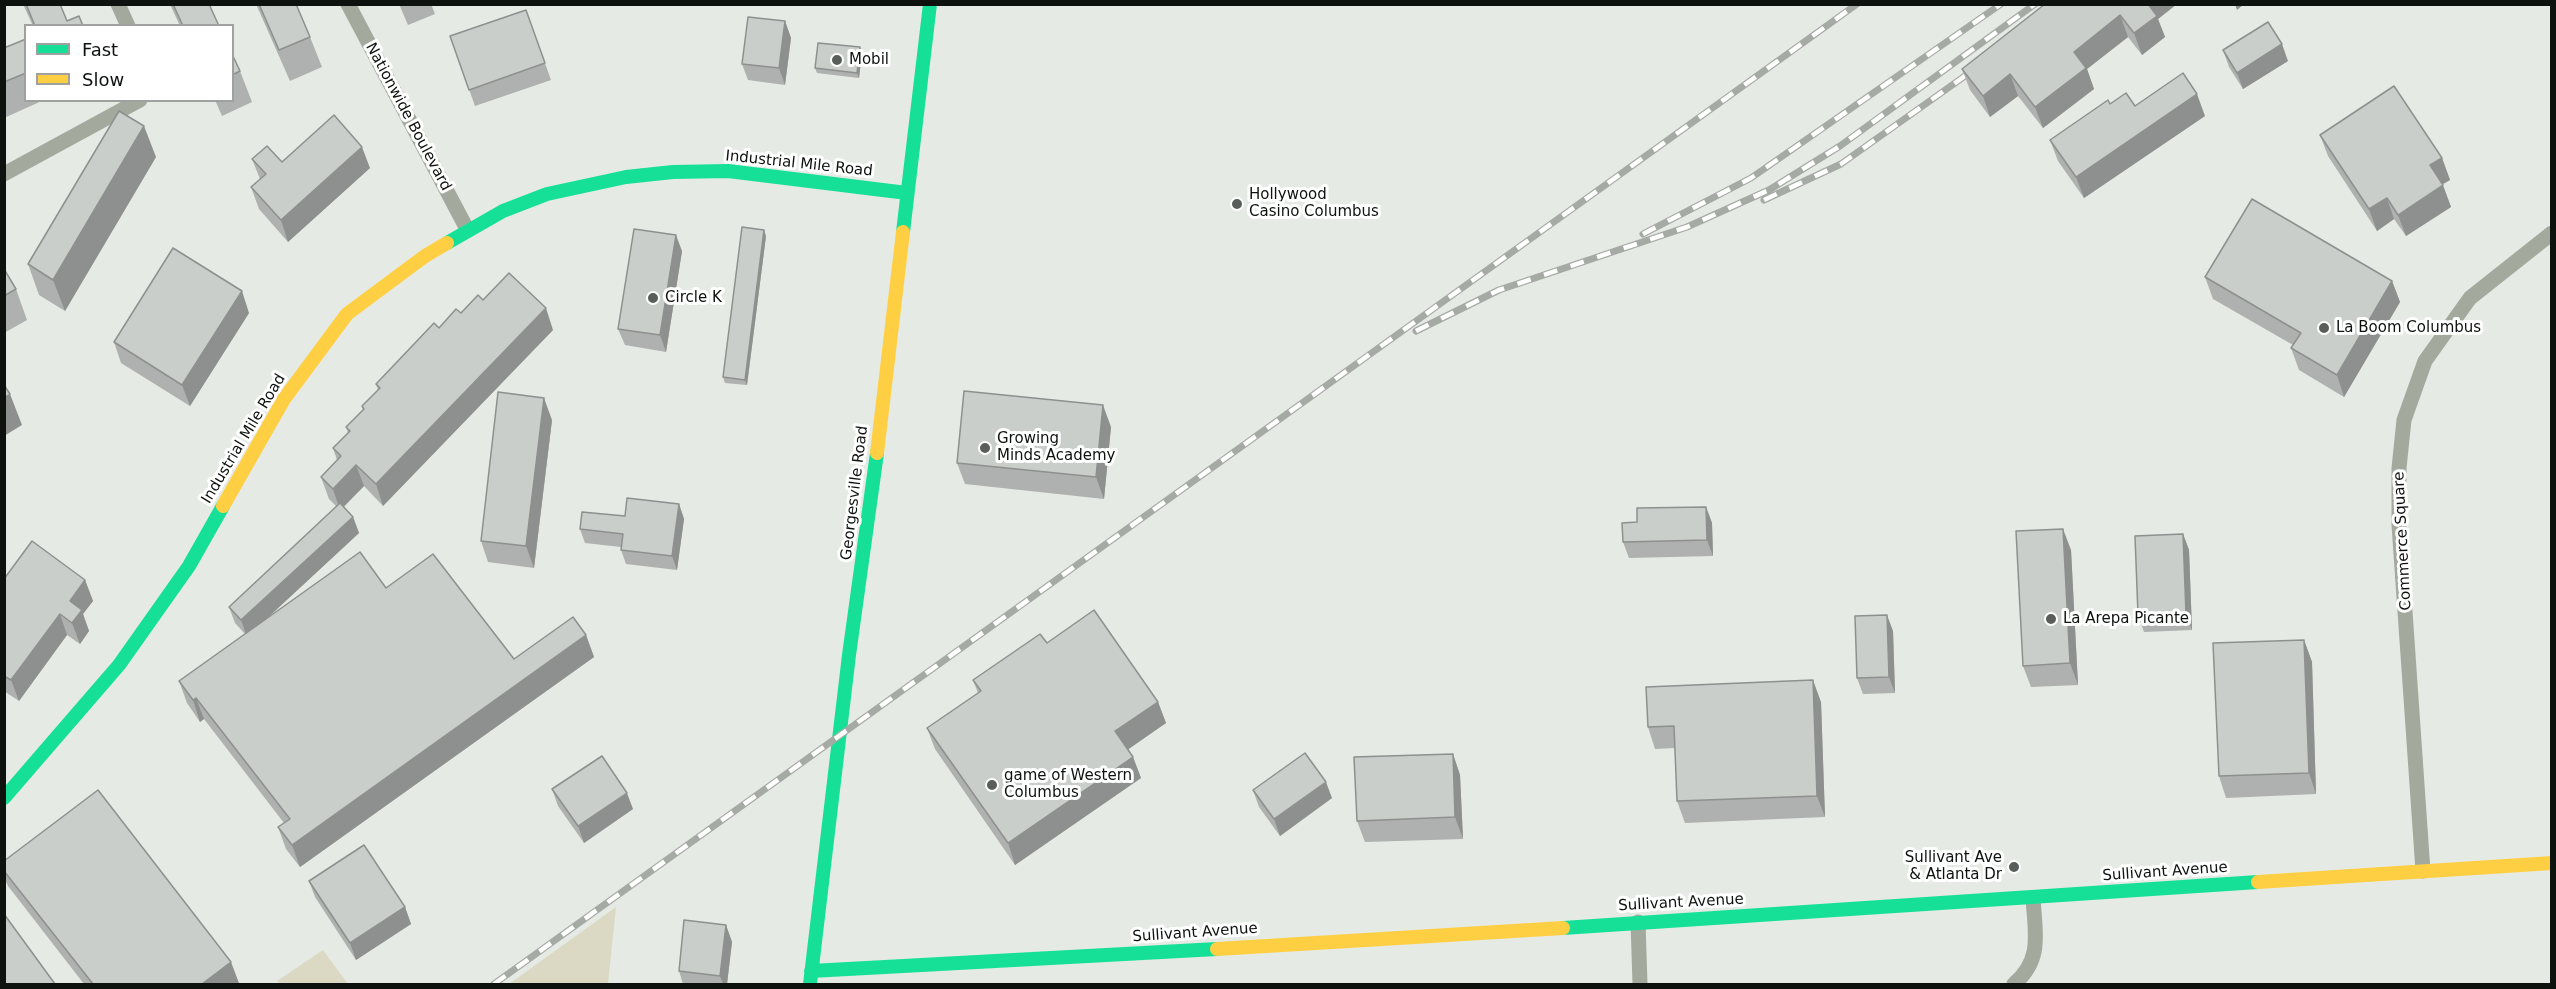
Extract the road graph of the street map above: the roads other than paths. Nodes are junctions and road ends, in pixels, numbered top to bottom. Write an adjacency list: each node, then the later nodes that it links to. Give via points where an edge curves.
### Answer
1 (117, 4): 4 (street)
2 (348, 4): 8 (street, Nationwide Boulevard)
3 (930, 4): 7 (main road, Georgesville Road)
4 (127, 24)
5 (137, 102): 6 (street)
6 (4, 174)
7 (907, 193): 8 (main road, Industrial Mile Road, via 747,172 674,172 626,177 547,194); 15 (main road, Georgesville Road)
8 (467, 230): 10 (main road, Industrial Mile Road, via 347,314 284,399 189,566 120,665)
9 (2552, 233): 12 (street, Commerce Square, via 2470,298 2425,361 2404,420 2399,525)
10 (4, 798)
11 (2552, 863): 12 (main road, Sullivant Avenue)
12 (2423, 871): 13 (main road, Sullivant Avenue)
13 (2032, 898): 14 (main road, Sullivant Avenue); 17 (street, via 2036,949 2031,963)
14 (1638, 922): 15 (main road, Sullivant Avenue); 16 (street)
15 (810, 978)
16 (1640, 984)
17 (2014, 984)

